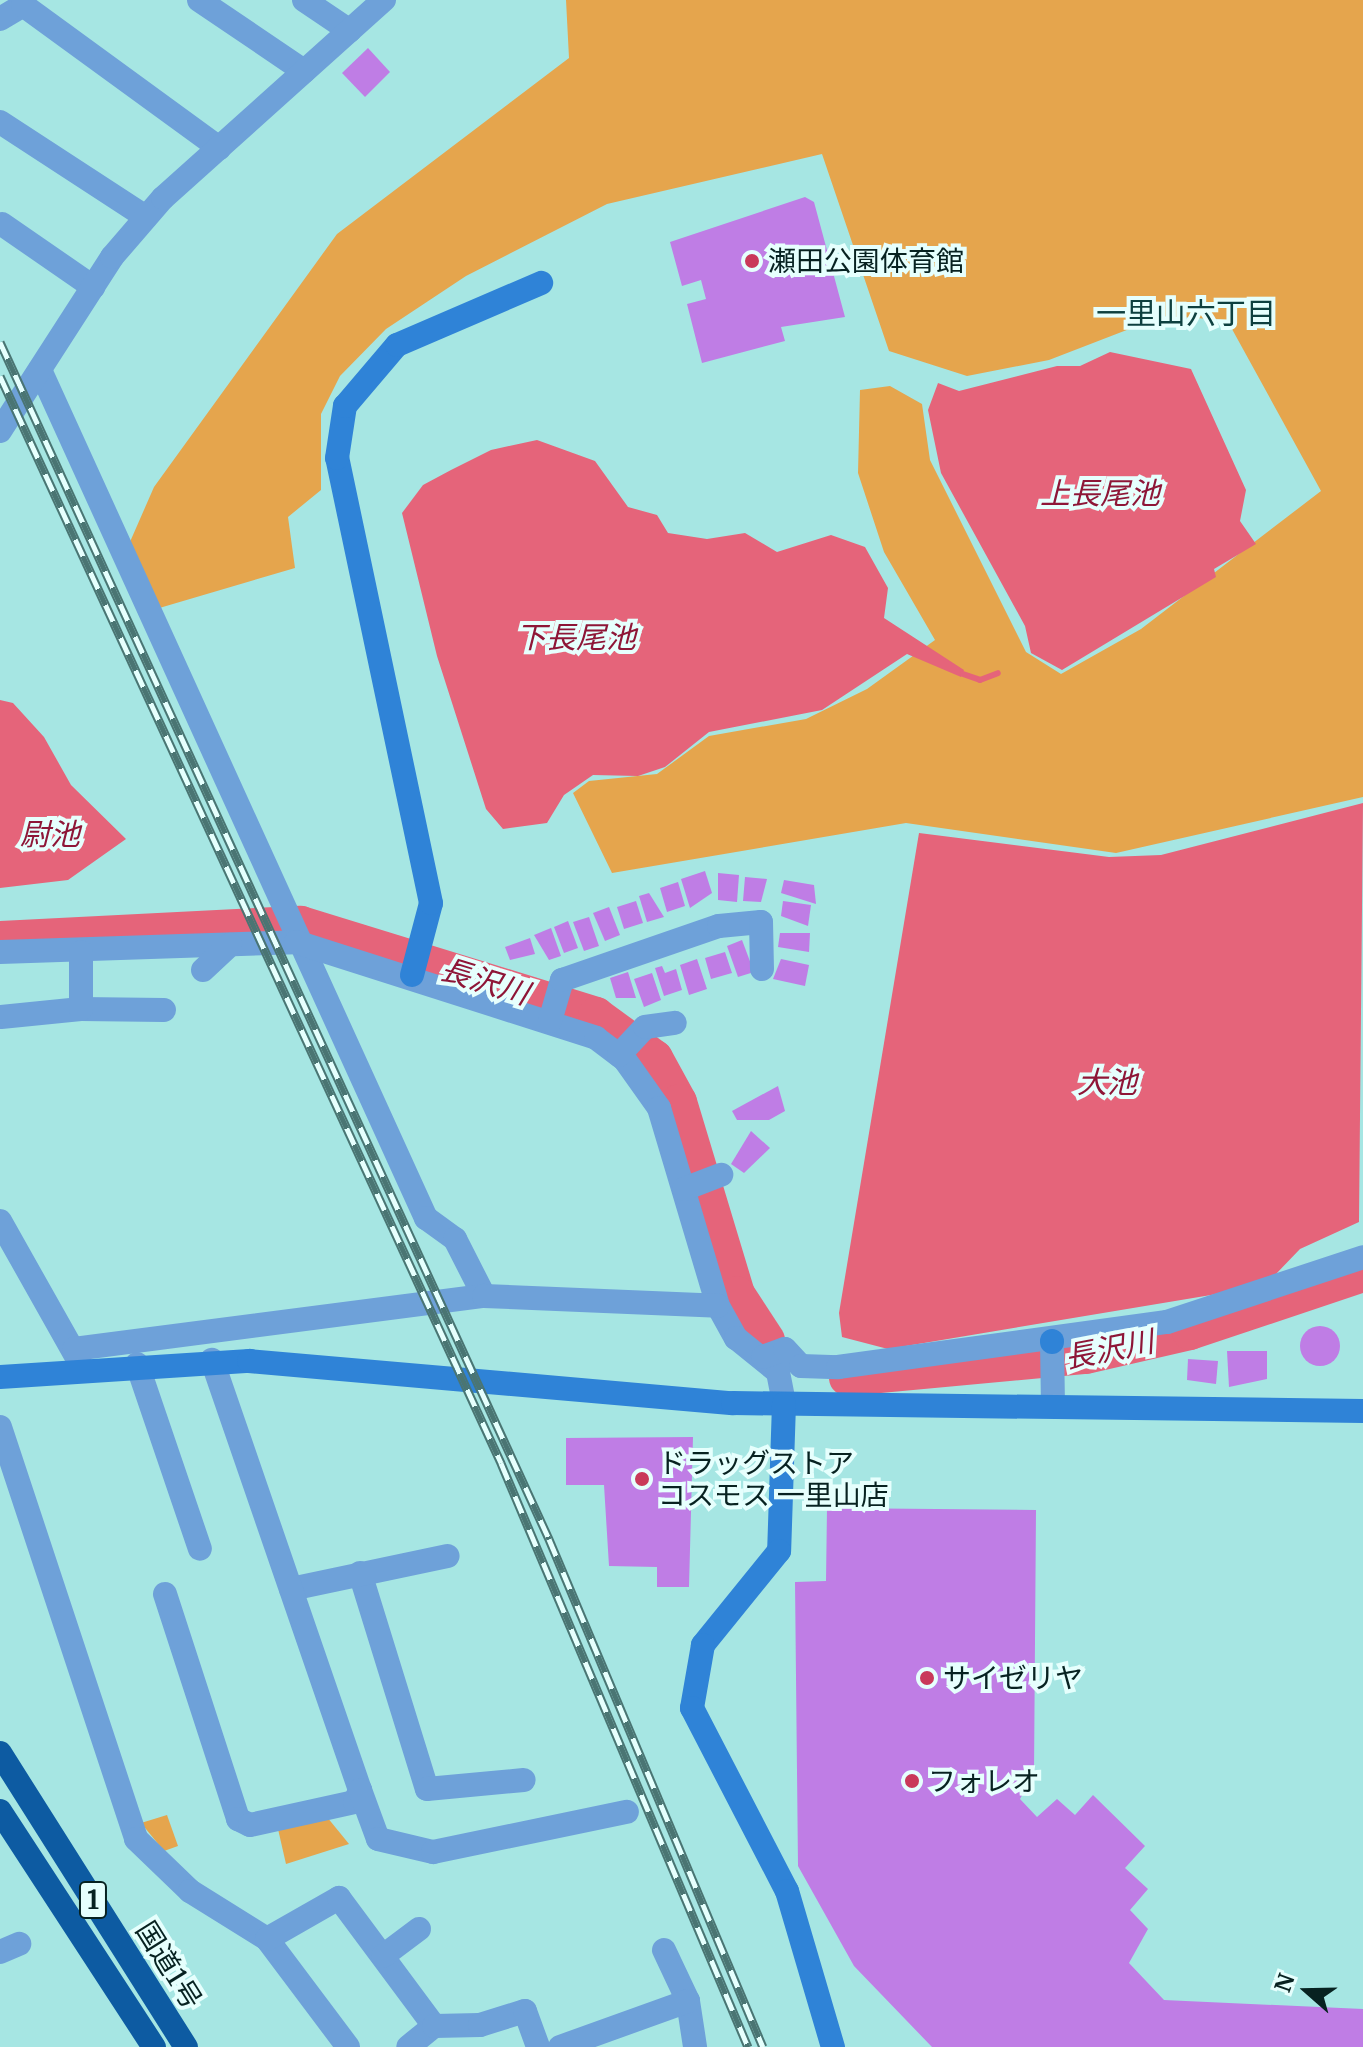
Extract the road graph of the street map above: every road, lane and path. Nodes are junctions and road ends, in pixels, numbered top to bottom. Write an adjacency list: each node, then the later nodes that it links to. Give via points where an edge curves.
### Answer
1 (199, 0): 6 (street)
2 (304, 0): 5 (street)
3 (384, 0): 5 (street)
4 (0, 19): 8 (street, via 23,5)
5 (350, 31): 6 (street)
6 (304, 71): 8 (street)
7 (0, 122): 9 (street)
8 (219, 148): 9 (street)
9 (146, 217): 12 (street)
10 (2, 224): 12 (street)
11 (541, 283): 21 (street, via 397,345 345,406 337,458 431,903)
12 (93, 287): 13 (street)
13 (40, 370): 14 (street); 15 (street)
14 (0, 431)
15 (296, 942): 16 (street); 21 (street); 32 (street, via 426,1218 455,1239)
16 (230, 945): 18 (street); 20 (street)
17 (0, 952): 18 (street)
18 (81, 952): 22 (street)
19 (762, 969): 25 (street, via 761,922 719,926 562,982)
20 (203, 970)
21 (412, 975): 25 (street)
22 (81, 1009): 23 (street); 24 (street)
23 (164, 1010)
24 (1, 1017)
25 (550, 1020): 27 (street)
26 (675, 1023): 27 (street, via 644,1028)
27 (619, 1054): 29 (street, via 659,1108)
28 (720, 1175): 29 (street)
29 (685, 1189): 33 (street)
30 (0, 1221): 36 (street)
31 (1363, 1257): 34 (street, via 1167,1322)
32 (484, 1296): 33 (street); 36 (street)
33 (718, 1306): 35 (street, via 736,1338)
34 (1052, 1342): 35 (street, via 838,1367 801,1366 785,1349); 41 (street)
35 (763, 1357): 40 (street, via 782,1382)
36 (78, 1359): 38 (street); 39 (street)
37 (212, 1360): 38 (street); 40 (street); 47 (street)
38 (137, 1364): 44 (street)
39 (0, 1377)
40 (784, 1404): 41 (street); 71 (street, via 779,1551 703,1645 692,1708 787,1891)
41 (1053, 1407): 42 (street)
42 (1363, 1411)
43 (0, 1427): 55 (street, via 136,1839 190,1891)
44 (200, 1549)
45 (448, 1556): 46 (street)
46 (360, 1573): 47 (street); 50 (street, via 427,1789)
47 (291, 1589): 51 (street)
48 (165, 1594): 51 (street, via 238,1819 250,1825 355,1802)
49 (0, 1753): 58 (highway, 国道1号 / 1)
50 (524, 1780)
51 (360, 1790): 53 (street, via 378,1839 433,1852)
52 (0, 1811): 59 (highway, 国道1号 / 1)
53 (627, 1812)
54 (419, 1929): 57 (street)
55 (267, 1939): 57 (street, via 339,1898); 66 (street)
56 (664, 1950): 60 (street)
57 (383, 1956): 61 (street)
58 (139, 1975): 64 (highway, 国道1号 / 1); 65 (highway)
59 (113, 1984): 62 (highway); 63 (highway, 国道1号 / 1)
60 (688, 2001): 69 (street); 70 (street)
61 (434, 2026): 67 (street); 68 (street, via 480,2025 525,2011)
62 (140, 2047)
63 (154, 2047)
64 (186, 2047)
65 (205, 2047)
66 (348, 2047)
67 (408, 2047)
68 (538, 2047)
69 (560, 2047)
70 (695, 2047)
71 (833, 2047)

